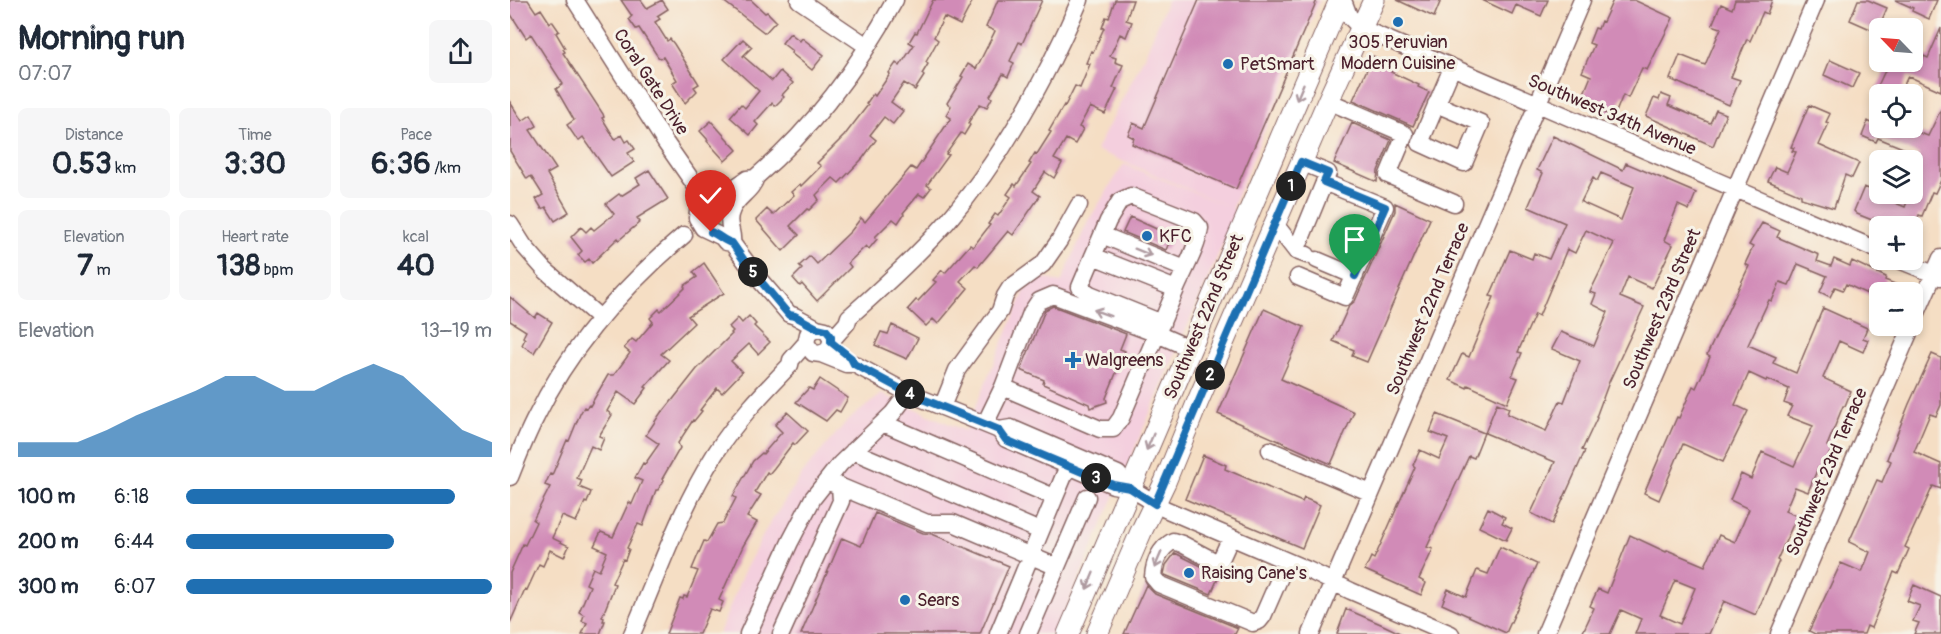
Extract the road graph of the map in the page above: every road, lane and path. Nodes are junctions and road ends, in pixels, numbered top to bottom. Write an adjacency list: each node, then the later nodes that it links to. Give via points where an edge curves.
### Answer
1 (575, 0): 18 (street, Coral Gate Drive)
2 (798, 0): 10 (street)
3 (896, 0): 10 (street)
4 (1080, 0): 42 (street, via 1039,85 975,186 917,254)
5 (1341, 0): 9 (street); 43 (main road, Southwest 22nd Street, one-way to 43)
6 (1374, 0): 9 (main road, Southwest 22nd Street)
7 (1582, 0): 14 (street, Southwest 22nd Terrace)
8 (1816, 0): 19 (street, Southwest 23rd Street)
9 (1360, 28): 11 (street, Southwest 34th Avenue); 12 (main road, Southwest 22nd Street)
10 (867, 46): 16 (street, via 808,125)
11 (1452, 68): 13 (street); 14 (street, Southwest 34th Avenue)
12 (1328, 101): 15 (main road, Southwest 22nd Street); 21 (street, via 1405,135 1388,175)
13 (1436, 104)
14 (1537, 104): 19 (street, Southwest 34th Avenue); 55 (street, Southwest 22nd Terrace)
15 (1301, 162): 17 (street); 24 (main road, Southwest 22nd Street)
16 (756, 177): 27 (street, via 753,186 734,206 729,227); 27 (street, via 731,190 710,194 698,210 703,228)
17 (1326, 177): 20 (street); 29 (street); 35 (street, via 1385,207)
18 (695, 185)
19 (1735, 189): 28 (street, Southwest 34th Avenue); 74 (street, Southwest 23rd Street)
20 (1390, 197)
21 (1454, 202)
22 (1079, 205): 46 (street, via 1043,264 1010,288 1000,312 957,370)
23 (510, 224): 39 (street, via 544,270)
24 (1275, 224): 29 (street); 58 (main road, Southwest 22nd Street)
25 (684, 235): 39 (street)
26 (1102, 235): 30 (street); 32 (street, one-way to 32); 32 (street, via 1119,201 1131,196 1200,228)
27 (732, 243): 42 (street, via 789,315 790,322)
28 (1869, 246)
29 (1307, 255): 35 (street)
30 (1093, 256): 37 (street); 40 (street, via 1080,287)
31 (1941, 258): 34 (street, Southwest 23rd Terrace)
32 (1185, 269): 37 (street)
33 (1923, 269): 34 (street)
34 (1937, 275): 38 (street, Southwest 23rd Terrace)
35 (1355, 276): 36 (street, via 1345,297)
36 (1298, 277)
37 (1176, 289): 40 (street)
38 (1923, 303)
39 (600, 318): 52 (street, via 544,401)
40 (1159, 329): 43 (street); 44 (street, one-way to 44, via 1053,295 1039,302 1031,313); 44 (street, via 1113,429 1100,429)
41 (1907, 336): 75 (street, Southwest 23rd Terrace)
42 (819, 341): 45 (street, via 846,364 854,364); 65 (street, via 790,360 790,365 749,410 709,464)
43 (1190, 348): 54 (main road, Southwest 22nd Street, one-way to 54)
44 (1003, 387): 48 (street)
45 (908, 393): 46 (street); 47 (street)
46 (942, 407): 48 (street)
47 (883, 423): 50 (street); 56 (street)
48 (992, 427): 51 (street, via 1006,440); 54 (street, via 1011,428 1118,474)
49 (1270, 450): 55 (street)
50 (854, 451): 53 (street); 59 (street)
51 (1068, 466): 54 (street); 56 (street)
52 (510, 477)
53 (834, 484): 61 (street, via 927,523 953,523); 66 (street, via 813,498); 67 (street, via 841,501)
54 (1130, 488): 58 (street); 70 (main road, Southwest 22nd Street, one-way to 70)
55 (1371, 493): 64 (street, Southwest 22nd Terrace)
56 (1054, 497): 59 (street)
57 (1087, 497): 63 (street)
58 (1155, 504): 60 (street); 71 (main road, Southwest 22nd Street)
59 (1040, 531): 61 (street)
60 (1232, 537): 62 (street); 62 (street, one-way to 62, via 1216,562 1182,544 1173,541 1165,545 1153,577 1159,584 1253,623 1263,616)
61 (1030, 557): 63 (street); 68 (street)
62 (1287, 561): 64 (street)
63 (1057, 567): 69 (street)
64 (1333, 583): 72 (street, Southwest 22nd Terrace); 73 (street)
65 (632, 634)
66 (748, 634)
67 (781, 634)
68 (998, 634)
69 (1028, 634)
70 (1068, 634)
71 (1097, 634)
72 (1311, 634)
73 (1451, 634)
74 (1545, 634)
75 (1779, 634)

